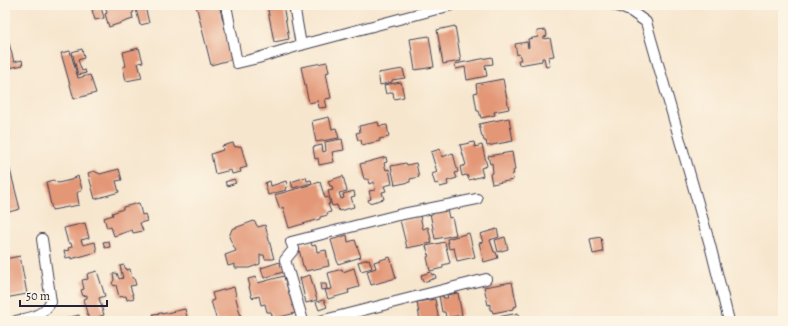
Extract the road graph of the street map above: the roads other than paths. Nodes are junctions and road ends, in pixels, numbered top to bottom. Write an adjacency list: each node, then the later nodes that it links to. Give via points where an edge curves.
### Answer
1 (226, 5): 5 (street, via 237,63)
2 (294, 5): 5 (street)
3 (452, 5): 5 (street)
4 (614, 5): 12 (street, via 632,12 646,22 710,245)
5 (301, 45)
6 (477, 199): 10 (street, via 398,215 291,242 294,249 285,260)
7 (42, 239): 9 (street, via 51,302 46,310 38,315)
8 (486, 279): 11 (street)
9 (16, 321)
10 (303, 321)
11 (320, 321)
12 (729, 321)

